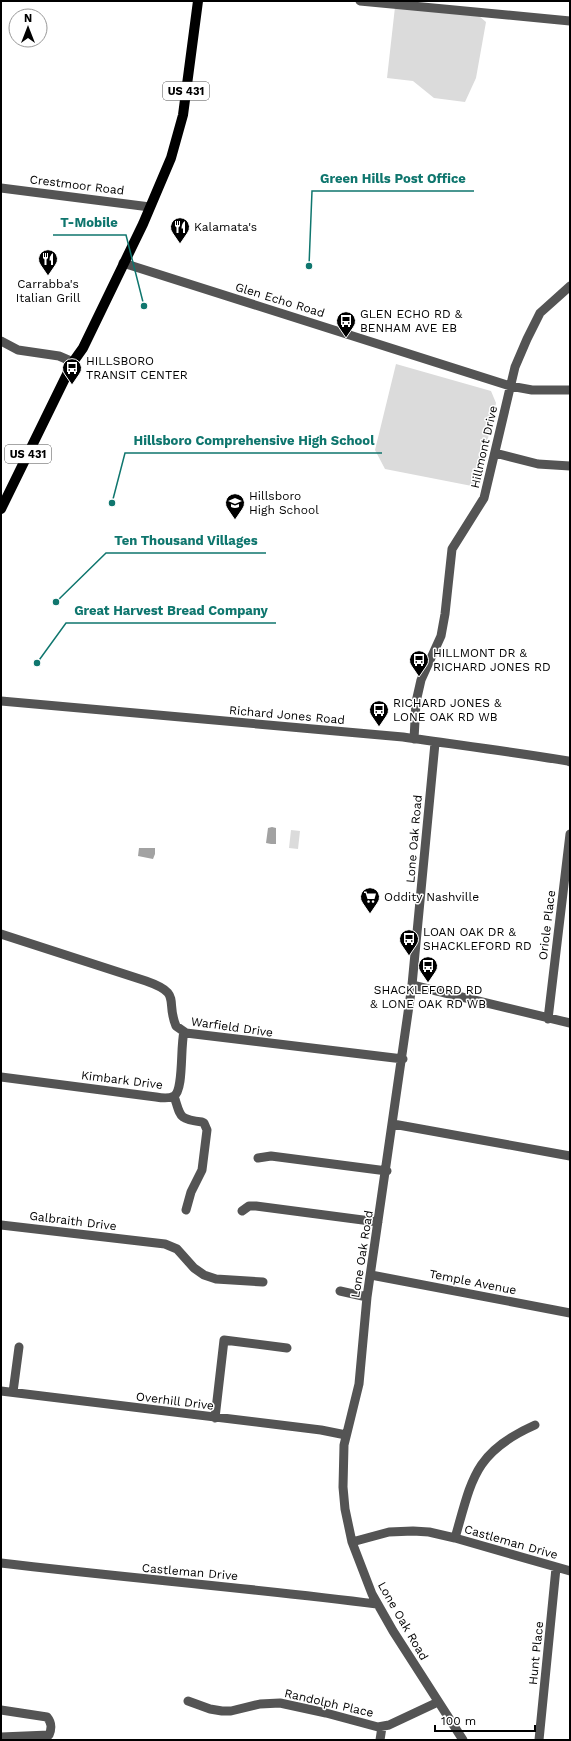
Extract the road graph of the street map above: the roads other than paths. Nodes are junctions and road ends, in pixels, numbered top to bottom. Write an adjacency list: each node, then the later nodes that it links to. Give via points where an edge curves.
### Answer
1 (198, 1): 5 (main road, US 431, via 183,115 171,158)
2 (360, 1): 3 (street)
3 (570, 20)
4 (1, 188): 5 (street, Crestmoor Road)
5 (150, 207): 6 (main road, US 431)
6 (123, 263): 9 (main road, US 431, via 83,348); 10 (street, Glen Echo Road)
7 (570, 286): 10 (street, Hillmont Drive, via 540,313 515,367)
8 (1, 341): 9 (street, via 18,350 59,356)
9 (73, 362): 14 (main road, US 431)
10 (510, 386): 11 (street, Glen Echo Road, via 532,390); 12 (street, Hillmont Drive)
11 (570, 390)
12 (495, 453): 13 (street, via 538,464); 16 (street, Hillmont Drive, via 484,498 452,549 441,636 421,680 416,702)
13 (570, 466)
14 (1, 509)
15 (1, 701): 16 (street, Richard Jones Road)
16 (414, 739): 17 (street, Richard Jones Road)
17 (434, 743): 18 (street, Richard Jones Road); 21 (street, Lone Oak Road)
18 (570, 762)
19 (570, 834): 22 (street, Oriole Place)
20 (1, 934): 24 (street, Warfield Drive, via 160,986 170,995 175,1023)
21 (412, 985): 22 (street); 25 (street, Lone Oak Road)
22 (548, 1019): 23 (street)
23 (570, 1023)
24 (184, 1032): 25 (street, Warfield Drive); 27 (street, Kimbark Drive, via 181,1083)
25 (403, 1059): 28 (street, Lone Oak Road)
26 (1, 1077): 27 (street, Kimbark Drive, via 156,1097)
27 (174, 1096): 32 (street, via 181,1116 186,1120 204,1123 207,1130 202,1170 191,1192)
28 (393, 1124): 29 (street); 31 (street, Lone Oak Road)
29 (570, 1156)
30 (258, 1158): 31 (street, via 272,1156)
31 (386, 1171): 34 (street, Lone Oak Road)
32 (186, 1210)
33 (242, 1211): 34 (street, via 249,1206 256,1206)
34 (378, 1222): 36 (street, Lone Oak Road)
35 (1, 1225): 37 (street, Galbraith Drive, via 165,1244 177,1249 204,1275)
36 (371, 1275): 39 (street, Lone Oak Road); 40 (street, Temple Avenue)
37 (263, 1282)
38 (340, 1291): 39 (street)
39 (367, 1297): 47 (street, Lone Oak Road, via 359,1384)
40 (570, 1313)
41 (19, 1347): 44 (street)
42 (287, 1348): 45 (street, via 224,1340)
43 (1, 1391): 44 (street, Overhill Drive)
44 (13, 1392): 45 (street, Overhill Drive)
45 (215, 1418): 47 (street, Overhill Drive)
46 (535, 1425): 48 (street, via 503,1441 480,1466)
47 (346, 1435): 49 (street, Lone Oak Road, via 343,1486)
48 (455, 1538): 49 (street, Castleman Drive, via 429,1532 405,1531); 51 (street, Castleman Drive)
49 (352, 1542): 53 (street, Lone Oak Road)
50 (1, 1563): 53 (street, Castleman Drive)
51 (556, 1568): 52 (street, Castleman Drive); 61 (street, Hunt Place)
52 (570, 1571)
53 (377, 1604): 55 (street, Lone Oak Road)
54 (188, 1701): 57 (street, Randolph Place, via 222,1711 260,1704 280,1704)
55 (438, 1702): 57 (street, Randolph Place); 60 (street, Lone Oak Road)
56 (1, 1710): 58 (street, via 46,1717 52,1727 49,1736)
57 (382, 1727): 59 (street)
58 (1, 1737)
59 (380, 1740)
60 (463, 1740)
61 (539, 1740)

